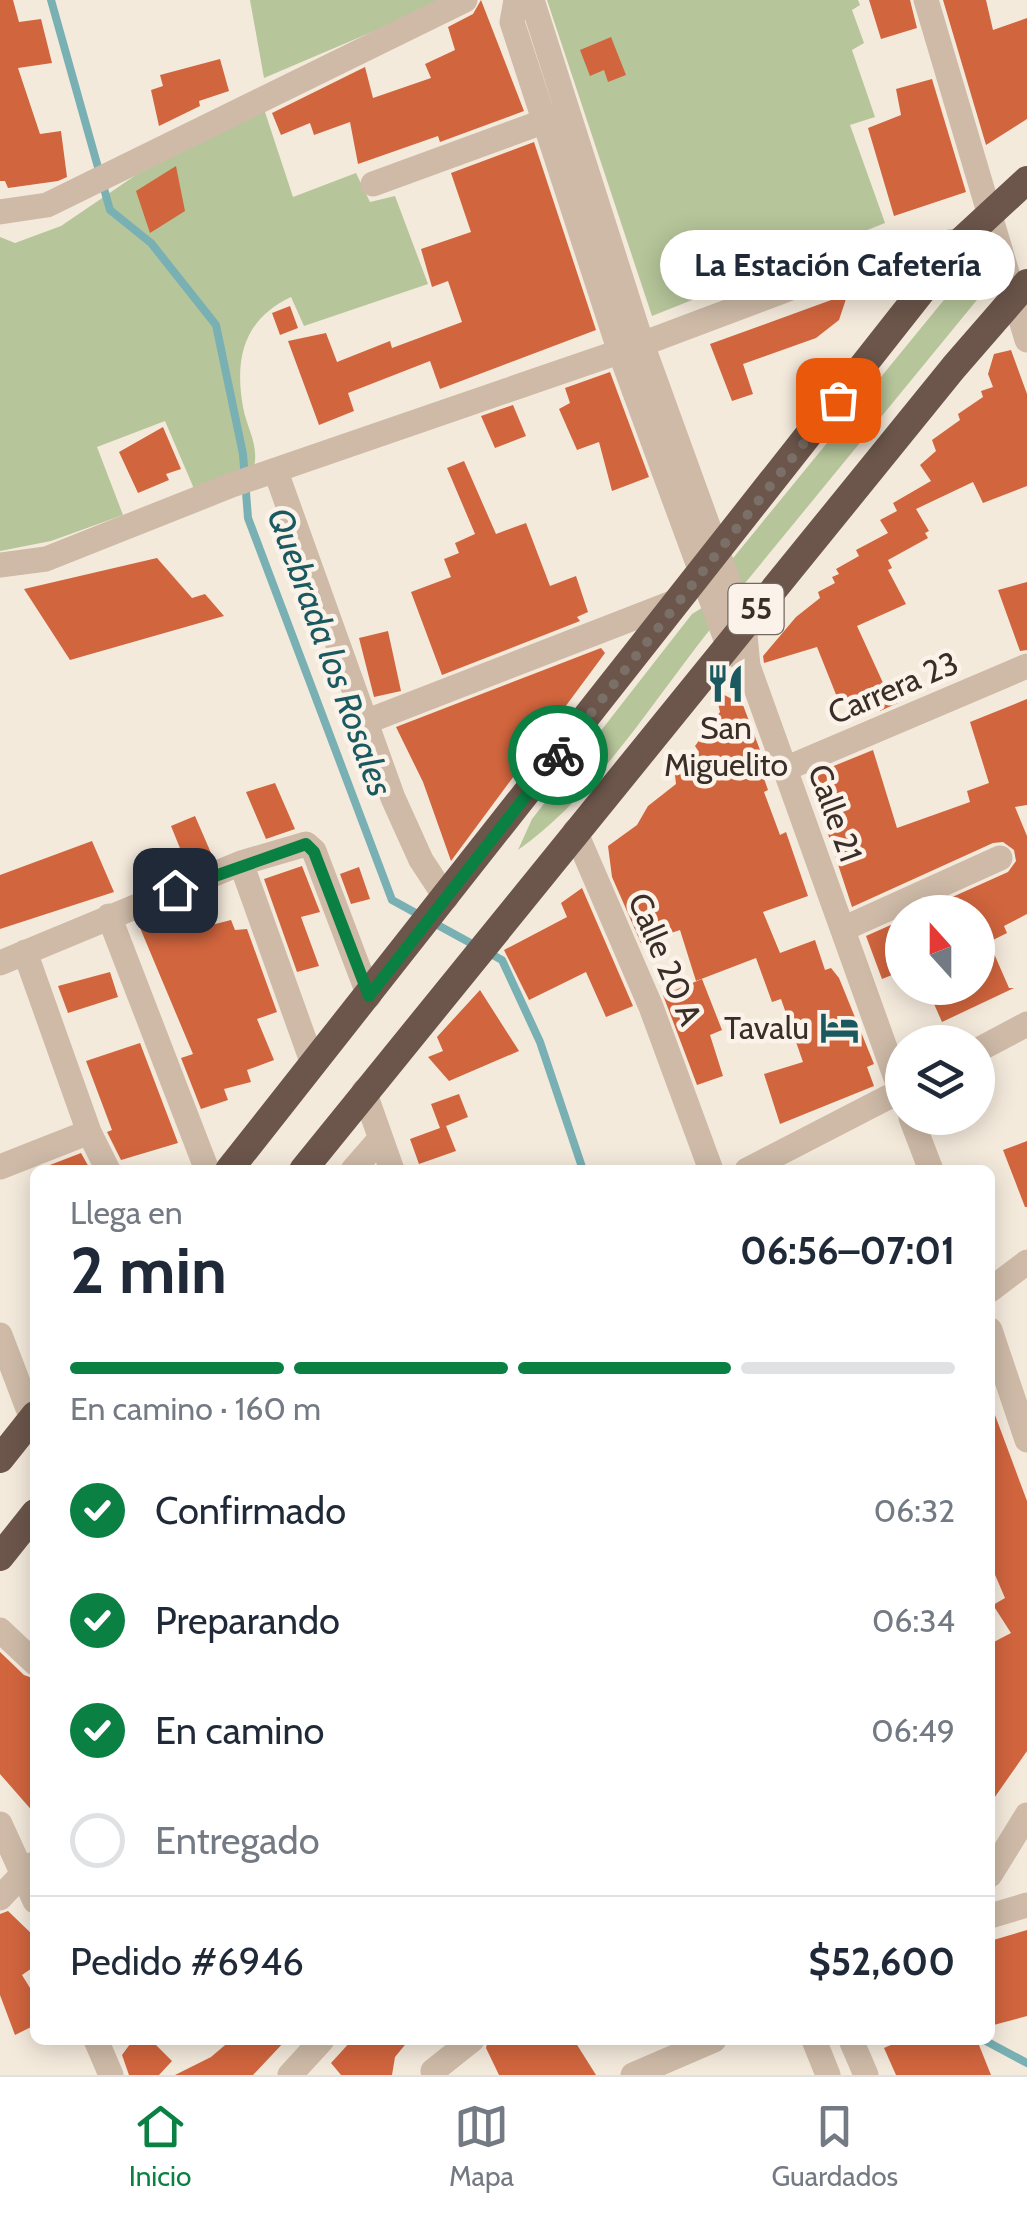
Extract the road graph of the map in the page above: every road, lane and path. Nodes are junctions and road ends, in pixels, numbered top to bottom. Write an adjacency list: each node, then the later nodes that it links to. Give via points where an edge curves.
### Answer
1 (465, 0): 10 (street, via 48,205)
2 (516, 0): 6 (street, via 512,22)
3 (532, 0): 5 (street)
4 (926, 0): 9 (street)
5 (570, 112): 6 (street); 14 (street)
6 (544, 121): 8 (street); 14 (street)
7 (1027, 180): 9 (highway, 55)
8 (373, 184)
9 (990, 210): 11 (highway, 55); 12 (street)
10 (0, 212)
11 (962, 240): 14 (street, via 889,251); 16 (highway, 55)
12 (1020, 290): 13 (street); 20 (highway, 55)
13 (1027, 340)
14 (631, 348): 15 (street); 16 (street); 18 (street)
15 (268, 474): 17 (street, via 46,559); 22 (street)
16 (719, 551): 18 (highway, 55); 20 (street)
17 (0, 565)
18 (702, 574): 19 (highway, 55); 20 (street)
19 (680, 600): 22 (street); 27 (highway, 55)
20 (736, 635): 23 (street, Calle 21); 24 (highway, 55)
21 (1027, 666): 23 (street, Carrera 23)
22 (368, 720): 27 (street)
23 (785, 769): 29 (street, Calle 21)
24 (576, 832): 37 (highway, 55); 48 (street, Calle 20 A)
25 (1000, 858): 29 (street)
26 (241, 864): 28 (street); 32 (street, via 294,845 314,852); 36 (street)
27 (436, 911): 32 (highway, 55)
28 (109, 916): 30 (street); 43 (street)
29 (842, 929): 35 (street, Calle 21)
30 (26, 952): 31 (street); 39 (street)
31 (0, 963)
32 (369, 996): 36 (highway, 55)
33 (1027, 1024): 34 (street)
34 (995, 1041)
35 (885, 1046)
36 (313, 1064): 44 (highway, 55)
37 (364, 1092): 41 (street); 45 (highway, 55)
38 (885, 1100): 49 (street)
39 (89, 1132): 42 (street); 51 (street)
40 (918, 1135): 50 (street)
41 (380, 1139): 46 (street); 47 (street)
42 (106, 1165)
43 (205, 1165)
44 (233, 1165)
45 (306, 1165)
46 (357, 1165)
47 (390, 1165)
48 (710, 1165)
49 (756, 1165)
50 (929, 1165)
51 (0, 1167)
52 (1027, 1262): 53 (street)
53 (995, 1286)
54 (0, 1335): 56 (street)
55 (995, 1345): 58 (street)
56 (30, 1410)
57 (30, 1421): 59 (highway)
58 (1027, 1440)
59 (0, 1460)
60 (30, 1518): 61 (highway)
61 (0, 1557)
62 (0, 1630): 63 (street)
63 (30, 1658)
64 (1027, 1816): 67 (street)
65 (0, 1824): 66 (street)
66 (29, 1866): 68 (street)
67 (995, 1867)
68 (0, 1898)
69 (1027, 1905): 70 (street)
70 (995, 1915)
71 (98, 2045): 78 (street)
72 (317, 2045): 79 (street)
73 (466, 2045): 77 (street)
74 (703, 2045): 80 (street)
75 (816, 2045): 81 (street)
76 (854, 2045): 82 (street)
77 (433, 2070)
78 (111, 2075)
79 (290, 2075)
80 (634, 2075)
81 (828, 2075)
82 (866, 2075)

